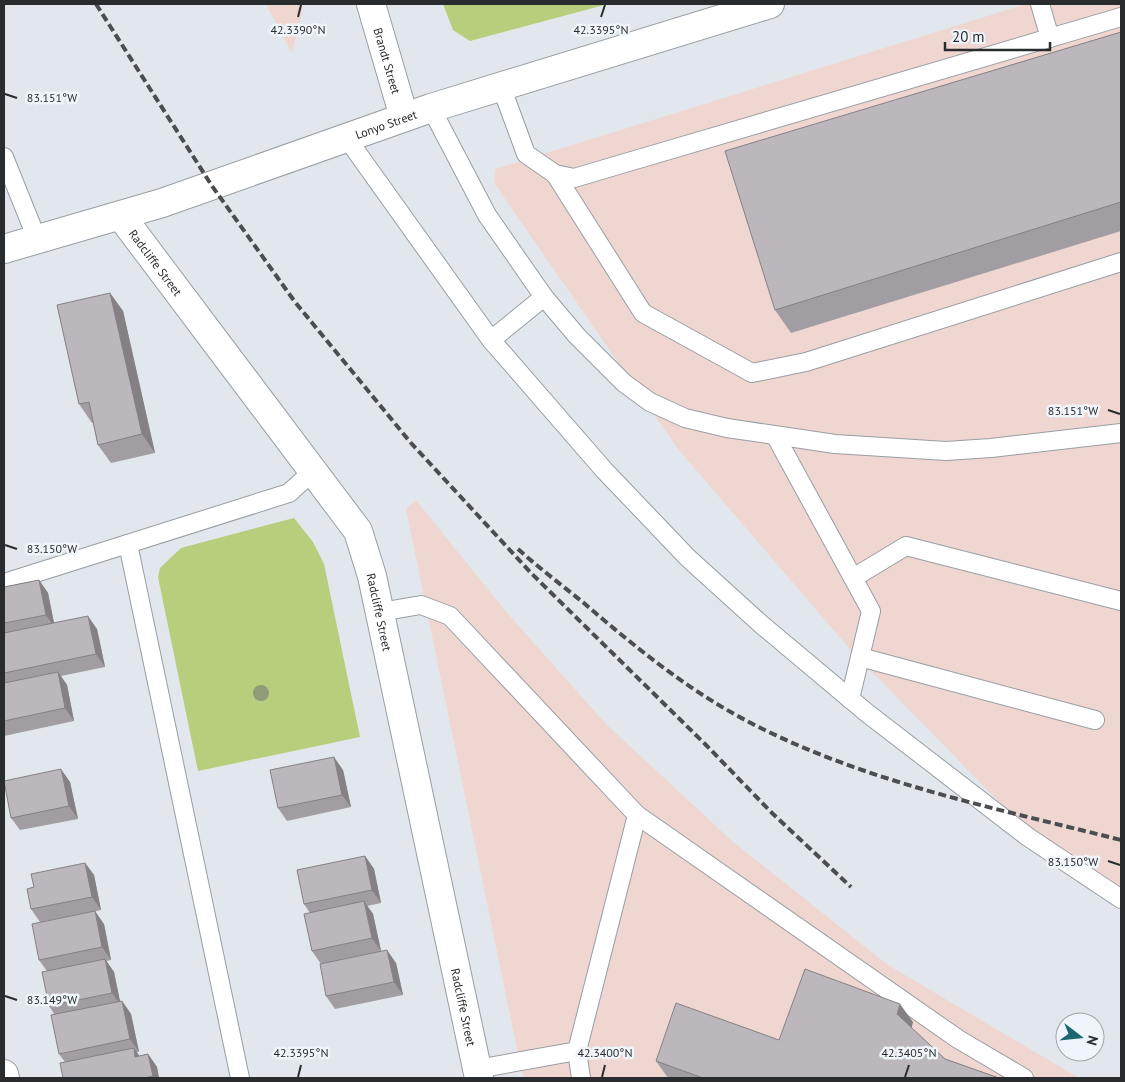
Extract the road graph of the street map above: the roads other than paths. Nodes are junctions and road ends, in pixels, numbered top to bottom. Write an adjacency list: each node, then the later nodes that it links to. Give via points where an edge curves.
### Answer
1 (371, 4): 8 (street, Brandt Street)
2 (770, 4): 6 (street, Lonyo Street)
3 (1040, 4): 5 (lane)
4 (1121, 17): 5 (lane)
5 (1050, 38): 11 (lane, via 574,178)
6 (501, 86): 7 (street, Lonyo Street); 11 (lane, via 526,154)
7 (431, 108): 8 (street, Lonyo Street); 16 (lane, via 488,215)
8 (404, 117): 9 (street, Lonyo Street)
9 (346, 137): 12 (street, Lonyo Street); 17 (lane)
10 (4, 157): 13 (lane)
11 (555, 174): 15 (lane, via 643,312 752,373 806,362)
12 (121, 216): 13 (street, Lonyo Street); 20 (street, Radcliffe Street)
13 (37, 239): 14 (street, Lonyo Street)
14 (4, 249)
15 (1121, 262)
16 (544, 297): 17 (lane); 19 (lane, via 624,384 650,402 685,418)
17 (491, 340): 27 (lane, via 604,470 688,558)
18 (1121, 433): 19 (lane, via 946,451)
19 (776, 437): 22 (lane)
20 (312, 472): 21 (lane, via 289,493); 25 (street, Radcliffe Street, via 358,531 367,553)
21 (128, 544): 23 (lane); 35 (lane)
22 (853, 578): 24 (lane, via 906,546); 26 (lane, via 871,611)
23 (4, 583)
24 (1121, 601)
25 (380, 612): 29 (lane, via 421,605 450,616); 33 (street, Radcliffe Street)
26 (860, 657): 27 (lane); 28 (lane)
27 (850, 699): 30 (lane, via 1028,837)
28 (1096, 720)
29 (637, 815): 31 (lane); 37 (lane, via 958,1039)
30 (1121, 899)
31 (577, 1051): 33 (lane); 36 (lane)
32 (4, 1074): 34 (street)
33 (478, 1074)
34 (5, 1078)
35 (240, 1078)
36 (581, 1078)
37 (1024, 1078)

